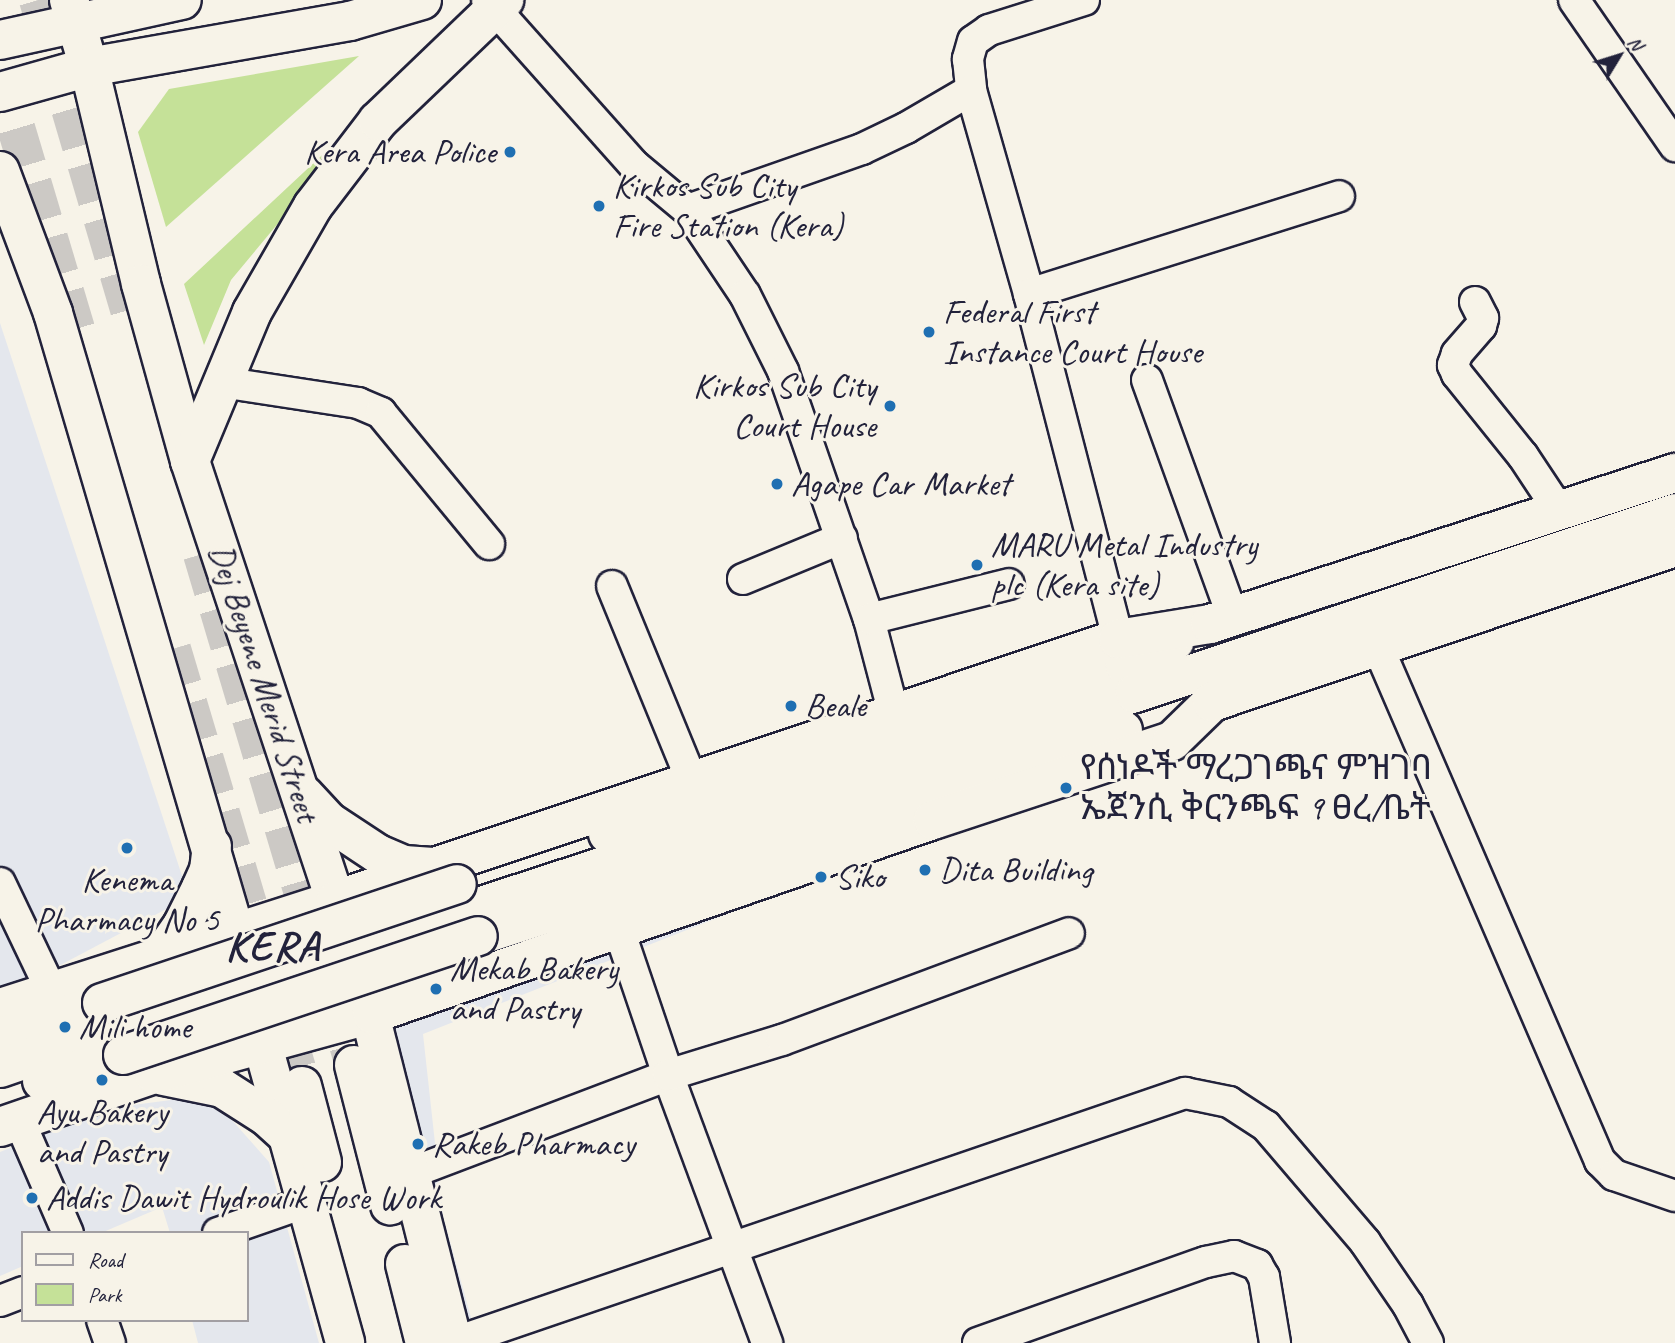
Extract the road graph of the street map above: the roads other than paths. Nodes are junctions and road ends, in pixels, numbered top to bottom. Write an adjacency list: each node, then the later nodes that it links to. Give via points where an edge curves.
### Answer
1 (182, 0): 6 (main road)
2 (422, 0): 8 (main road, via 350,21)
3 (1084, 0): 9 (street, via 989,30 973,41 968,59)
4 (1574, 0): 11 (street)
5 (494, 3): 14 (street, via 634,165); 18 (main road, via 384,114 313,206 252,312)
6 (73, 12): 7 (main road); 8 (main road, Dej Beyene Merid Street)
7 (0, 40)
8 (89, 67): 10 (main road); 19 (main road, Dej Beyene Merid Street, via 141,284)
9 (971, 90): 14 (street, via 862,149); 15 (street)
10 (0, 92)
11 (1675, 146)
12 (0, 171): 37 (main road, via 53,313)
13 (1339, 196): 15 (street)
14 (688, 210): 23 (street, via 745,295 783,371)
15 (1029, 294): 31 (street)
16 (1475, 302): 21 (street, via 1483,318 1481,326 1453,365)
17 (1147, 380): 30 (street)
18 (221, 382): 19 (main road); 24 (street, via 358,403 381,414)
19 (190, 461): 36 (main road, Dej Beyene Merid Street)
20 (1675, 473): 21 (main road)
21 (1560, 512): 30 (main road)
22 (1675, 513): 44 (main road)
23 (842, 538): 26 (street); 29 (street)
24 (489, 544)
25 (1673, 556): 32 (main road)
26 (743, 579)
27 (1009, 584): 29 (street)
28 (612, 586): 35 (street)
29 (869, 619): 34 (street)
30 (1222, 620): 31 (main road); 38 (main road, via 1125,666)
31 (1118, 639): 34 (main road)
32 (1378, 647): 33 (main road); 61 (street, via 1600,1161 1614,1174)
33 (1212, 702): 42 (main road, via 1172,741); 53 (main road, bridge, via 478,936)
34 (894, 714): 35 (main road)
35 (691, 779): 38 (main road)
36 (300, 791): 38 (main road, via 328,821 378,854); 40 (main road, Dej Beyene Merid Street)
37 (212, 846): 41 (main road); 45 (main road, via 201,888)
38 (445, 876): 40 (main road); 51 (main road, bridge)
39 (0, 883): 48 (street)
40 (336, 900): 41 (main road); 44 (main road, Dej Beyene Merid Street)
41 (237, 930): 45 (main road); 46 (main road)
42 (619, 930): 47 (main road); 56 (street)
43 (1069, 933): 56 (street, via 782,1040)
44 (351, 948): 46 (main road); 50 (main road, Dej Beyene Merid Street)
45 (160, 956): 48 (main road)
46 (248, 982): 52 (main road); 54 (main road)
47 (455, 986): 50 (main road); 55 (main road, via 417,1018)
48 (51, 992): 49 (main road)
49 (0, 1008)
50 (372, 1014): 52 (main road); 55 (main road, Dej Beyene Merid Street)
51 (0, 1037)
52 (261, 1045): 53 (main road); 59 (main road)
53 (138, 1065): 58 (main road); 59 (main road, via 222,1088)
54 (0, 1068)
55 (371, 1072): 60 (main road, Dej Beyene Merid Street); 72 (main road)
56 (668, 1075): 60 (street); 65 (street)
57 (302, 1086): 71 (main road)
58 (6, 1114): 63 (street)
59 (288, 1136): 62 (main road)
60 (408, 1174): 73 (main road, Dej Beyene Merid Street)
61 (1675, 1196)
62 (307, 1202): 64 (street); 70 (main road)
63 (67, 1231)
64 (224, 1231)
65 (733, 1248): 73 (street); 74 (street); 77 (street, via 1185,1093 1229,1102 1266,1126 1365,1242)
66 (21, 1293): 67 (street)
67 (0, 1301)
68 (103, 1322): 69 (street)
69 (110, 1343)
70 (345, 1343)
71 (369, 1343)
72 (425, 1343)
73 (453, 1343)
74 (767, 1343)
75 (978, 1343): 76 (street, via 1234,1256 1257,1265 1264,1278)
76 (1275, 1343)
77 (1429, 1343)

